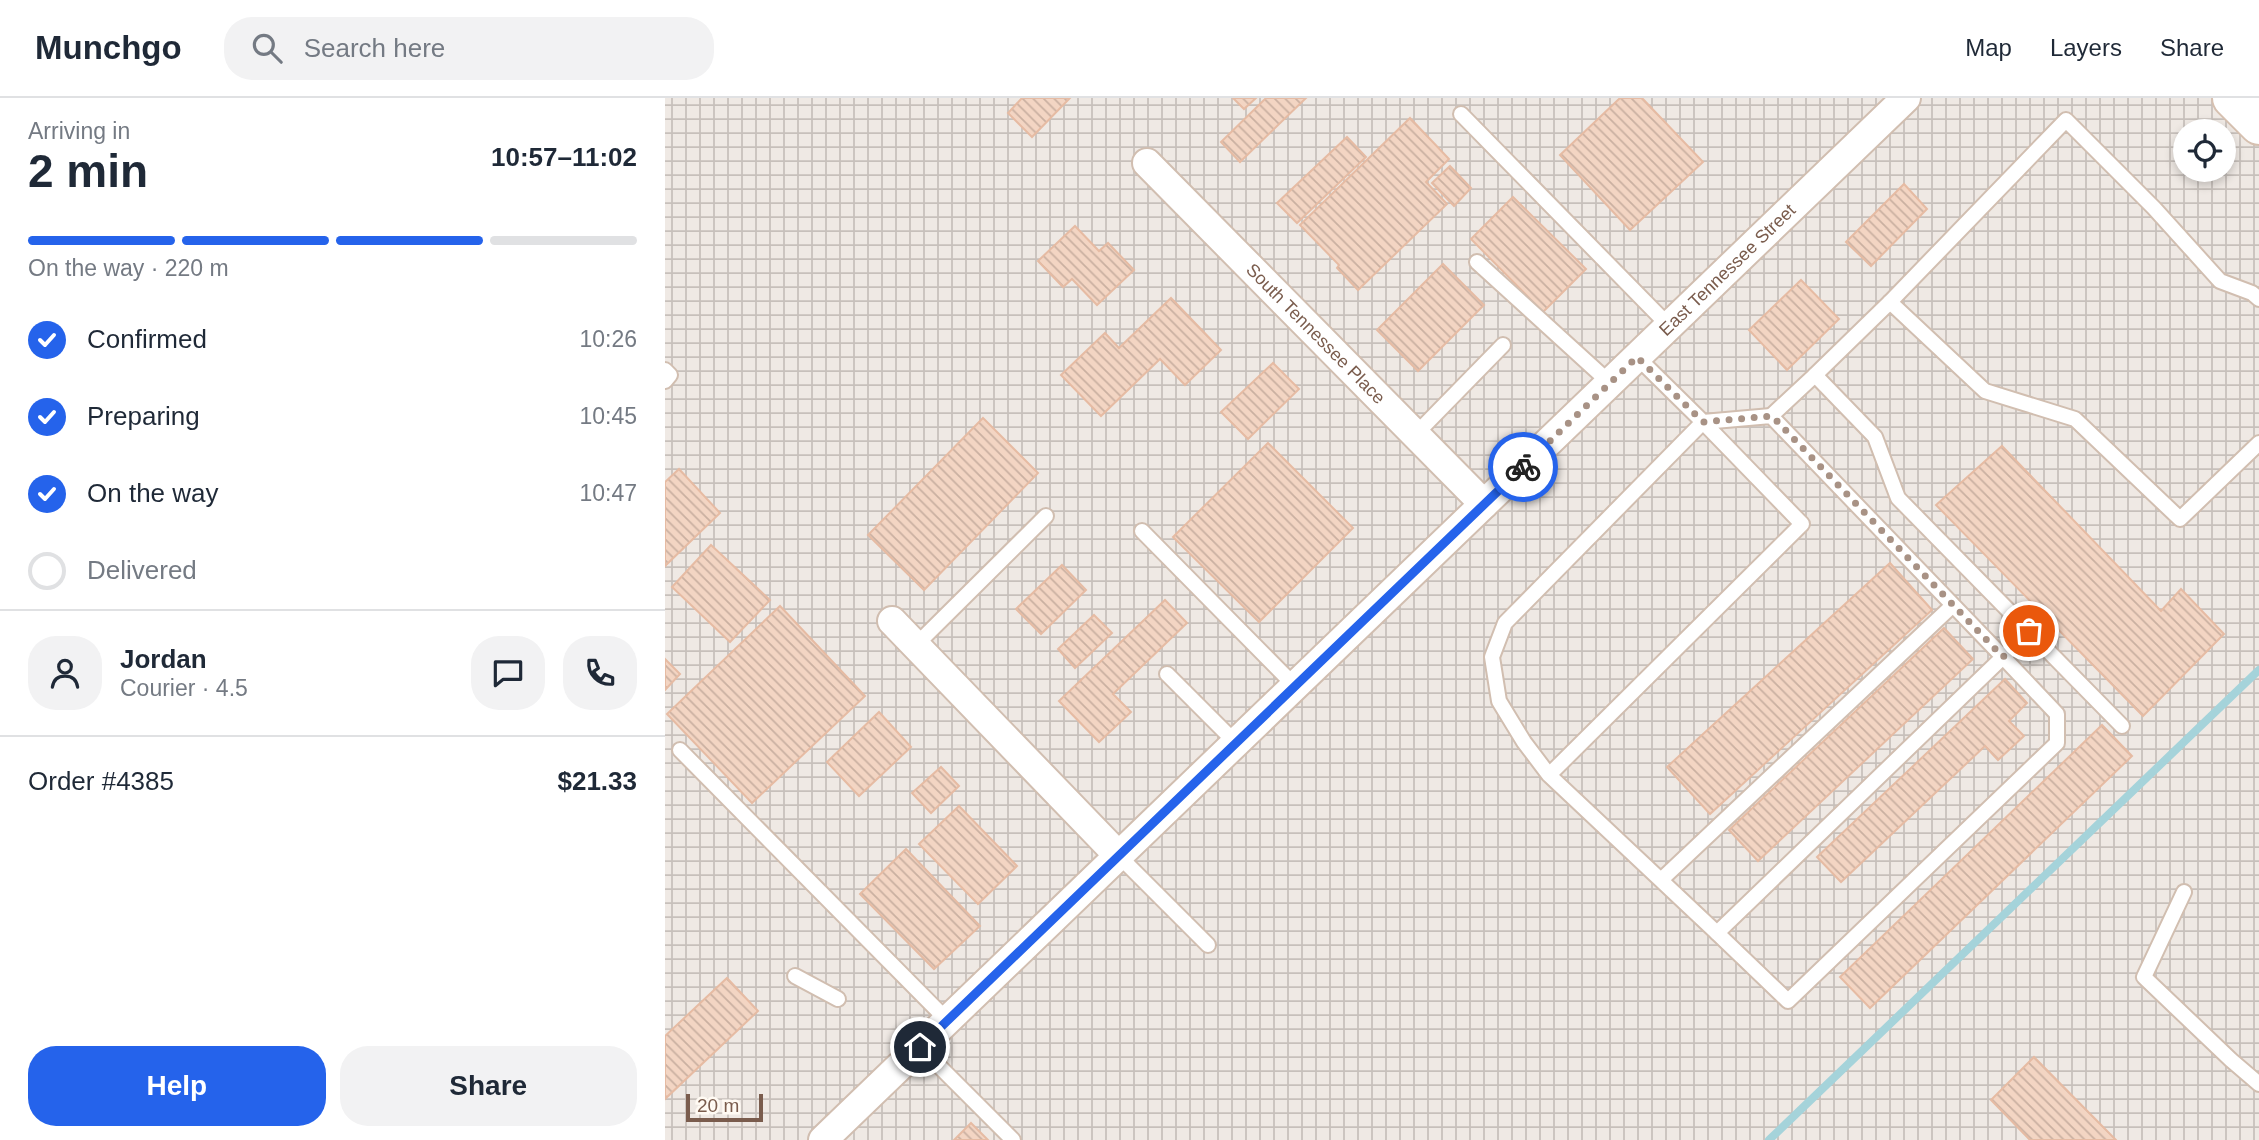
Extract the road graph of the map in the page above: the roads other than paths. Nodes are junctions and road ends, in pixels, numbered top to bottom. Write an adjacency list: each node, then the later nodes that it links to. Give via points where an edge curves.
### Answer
1 (1906, 98): 9 (street, East Tennessee Street)
2 (2232, 98): 4 (street)
3 (1461, 114): 9 (lane)
4 (2259, 125)
5 (1147, 163): 18 (street, South Tennessee Place)
6 (1477, 262): 15 (lane)
7 (2259, 299): 8 (lane, via 2220,281 2066,120)
8 (1891, 302): 13 (lane); 19 (lane, via 1985,391 2075,419 2180,519)
9 (1669, 326): 11 (street, East Tennessee Street)
10 (1503, 345): 18 (lane)
11 (1637, 357): 15 (street, East Tennessee Street); 17 (lane)
12 (665, 370): 14 (lane, via 670,375)
13 (1815, 375): 16 (lane); 25 (lane, via 1875,437 1898,498)
14 (665, 381)
15 (1610, 383): 20 (street, East Tennessee Street)
16 (1772, 416): 17 (lane); 23 (lane)
17 (1703, 422): 33 (lane, via 1505,623 1492,657 1499,701); 33 (lane, via 1802,524)
18 (1415, 435): 20 (street, South Tennessee Place)
19 (2259, 443)
20 (1484, 504): 29 (street, East Tennessee Street)
21 (1046, 516): 26 (lane)
22 (1142, 531): 29 (lane)
23 (1952, 606): 27 (lane); 35 (lane)
24 (892, 621): 26 (street)
25 (2029, 631): 27 (lane); 30 (lane)
26 (915, 646): 34 (street)
27 (2003, 657): 37 (lane); 37 (lane, via 2057,714 2057,743 2047,753 1788,1001)
28 (1167, 674): 31 (lane)
29 (1295, 686): 31 (street, East Tennessee Street)
30 (2122, 726)
31 (1236, 743): 34 (street, East Tennessee Street)
32 (680, 750): 41 (lane)
33 (1549, 775): 35 (lane)
34 (1119, 856): 38 (lane); 41 (street, East Tennessee Street)
35 (1662, 879): 37 (lane)
36 (2184, 892): 43 (lane, via 2144,977)
37 (1717, 933)
38 (1207, 945)
39 (795, 975): 40 (lane)
40 (838, 999)
41 (947, 1020): 42 (street, East Tennessee Street)
42 (920, 1047): 44 (street, East Tennessee Street); 45 (lane)
43 (2259, 1084)
44 (823, 1140)
45 (1013, 1140)

